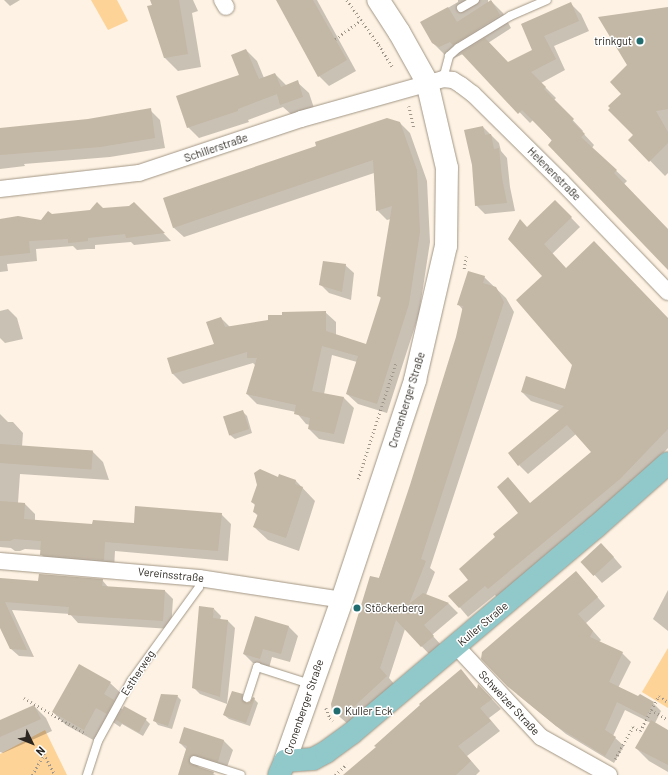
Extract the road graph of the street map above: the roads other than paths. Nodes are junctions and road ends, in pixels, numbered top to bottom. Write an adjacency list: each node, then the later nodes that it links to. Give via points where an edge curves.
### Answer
1 (378, 0): 5 (main road, Cronenberger Straße)
2 (475, 0): 4 (lane)
3 (547, 0): 5 (lane, via 510,16 458,48 449,56)
4 (461, 8)
5 (435, 80): 6 (street, Schillerstraße, via 301,119 139,173); 7 (street, Helenenstraße, via 457,82 473,94); 11 (main road, Cronenberger Straße, via 447,168 446,246 415,380)
6 (0, 189)
7 (668, 292)
8 (668, 463): 12 (main road, Kuller Straße)
9 (0, 561): 10 (street, Vereinsstraße)
10 (200, 578): 11 (street, Vereinsstraße); 18 (lane, Estherweg, via 199,587 131,681 98,741)
11 (342, 600): 13 (main road, Cronenberger Straße)
12 (456, 646): 16 (main road, Kuller Straße, via 326,752); 17 (street, Schweizer Straße, via 541,737)
13 (311, 684): 14 (lane, via 257,667); 16 (main road, Cronenberger Straße)
14 (247, 698)
15 (194, 760): 19 (lane)
16 (282, 768)
17 (608, 774)
18 (87, 775)
19 (241, 775)

